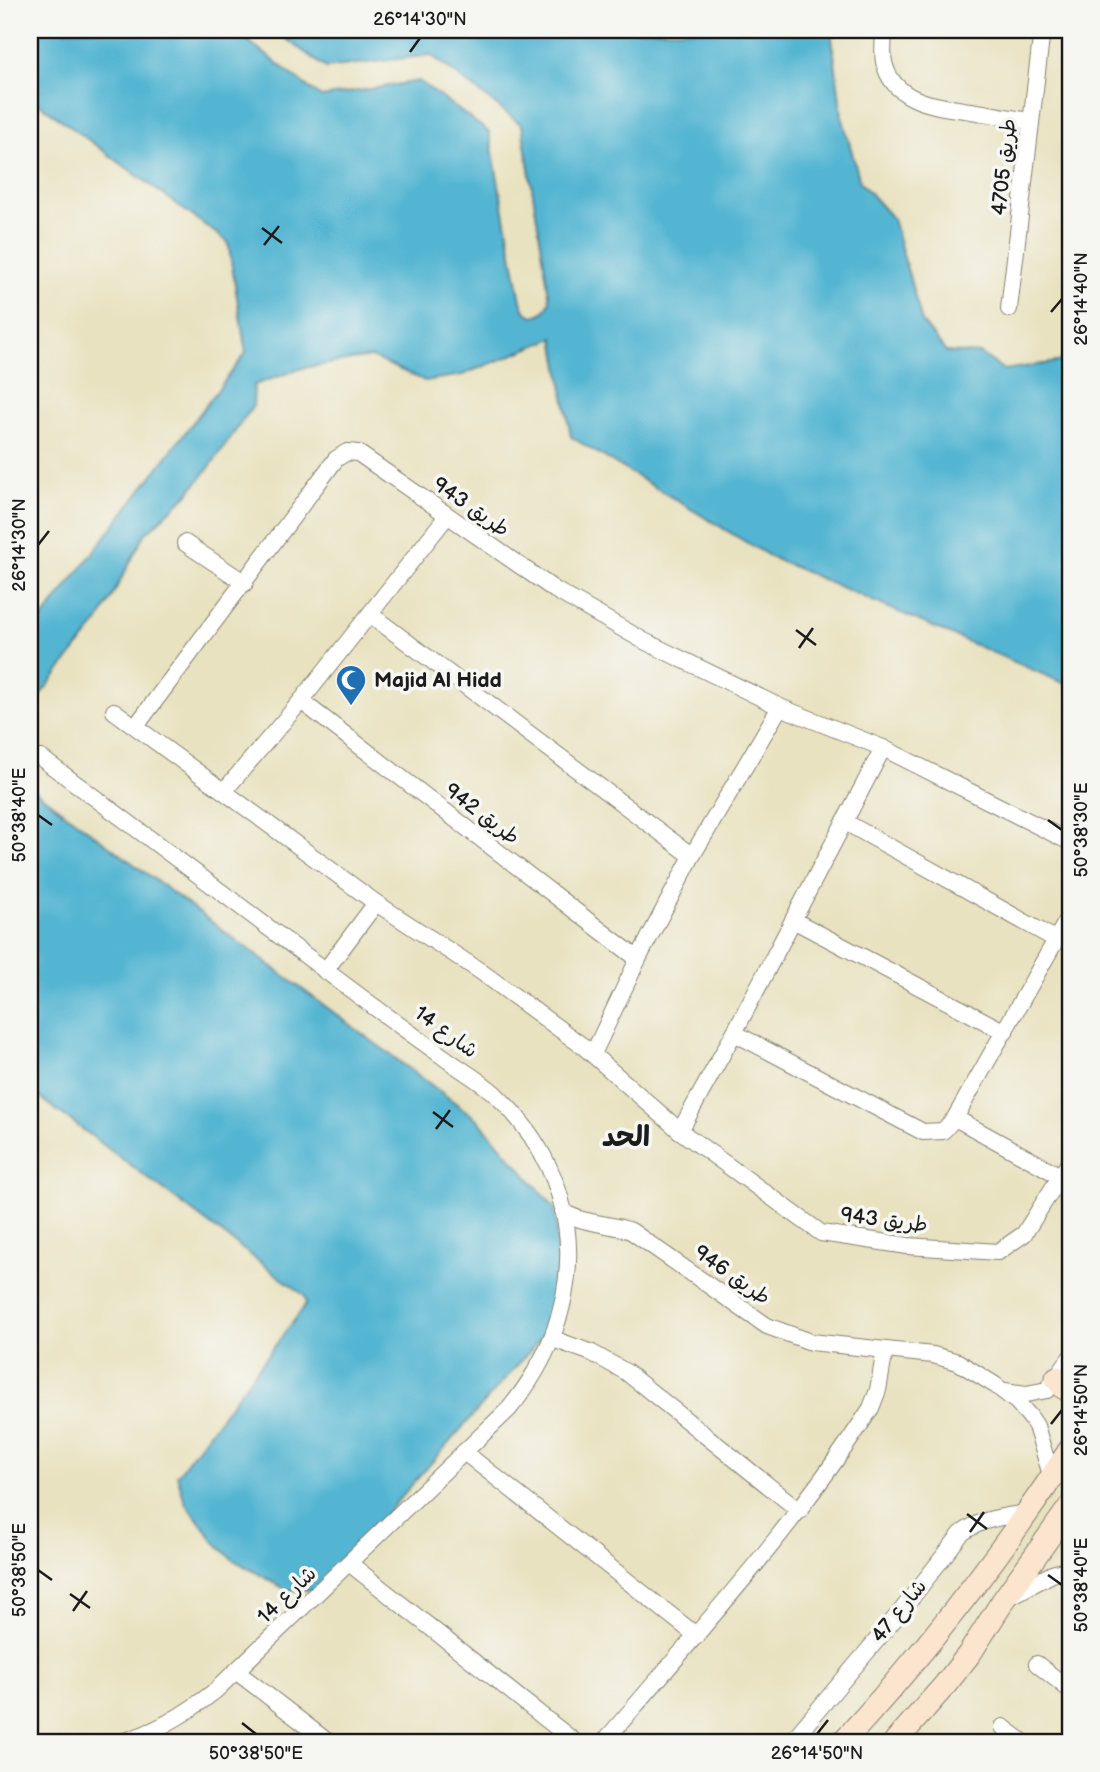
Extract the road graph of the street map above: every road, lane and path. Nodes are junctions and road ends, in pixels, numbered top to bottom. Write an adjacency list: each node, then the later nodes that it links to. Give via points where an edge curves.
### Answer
1 (884, 30): 3 (street, via 884,61 890,76 916,100)
2 (1042, 30): 3 (street, طريق 4705)
3 (1030, 121): 4 (street, طريق 4705)
4 (1009, 309)
5 (447, 516): 7 (street, طريق 943, via 358,453 347,452 336,459); 8 (street); 10 (street, طريق 943, via 555,590 644,641)
6 (185, 542): 7 (street)
7 (245, 583): 12 (street, طريق 943)
8 (371, 615): 9 (street); 18 (street)
9 (301, 701): 15 (street); 23 (street, طريق 942)
10 (780, 706): 13 (street, طريق 943); 18 (street)
11 (114, 711): 12 (street, طريق 943)
12 (136, 726): 15 (street, طريق 943)
13 (883, 748): 16 (street); 17 (street, طريق 943)
14 (41, 758): 24 (street, شارع 14)
15 (225, 791): 19 (street, طريق 943)
16 (845, 822): 21 (street); 22 (street)
17 (1070, 842)
18 (692, 856): 23 (street)
19 (376, 903): 24 (street); 27 (street, طريق 943, via 480,971)
20 (1070, 915): 22 (street)
21 (793, 920): 25 (street); 26 (street)
22 (1055, 939): 25 (street)
23 (638, 959): 27 (street)
24 (326, 971): 32 (street, شارع 14, via 495,1095 525,1128 550,1171)
25 (1004, 1032): 28 (street)
26 (734, 1033): 28 (street, via 923,1132 943,1130); 29 (street)
27 (593, 1054): 29 (street, طريق 943)
28 (955, 1118): 31 (street)
29 (680, 1131): 31 (street, طريق 943, via 821,1233 908,1246 998,1252 1024,1234)
30 (1070, 1161): 31 (street, طريق 943)
31 (1062, 1177)
32 (563, 1211): 33 (street, شارع 14, via 569,1261); 34 (street, طريق 946, via 577,1219 631,1231 781,1333 811,1342)
33 (553, 1339): 39 (street, شارع 14, via 527,1387); 42 (street, via 626,1372)
34 (885, 1350): 37 (street, طريق 946, via 958,1363); 42 (street, via 871,1408)
35 (1070, 1358): 36 (street)
36 (1064, 1384): 37 (street, via 1037,1394)
37 (1002, 1390): 40 (street, طريق 946, via 1036,1426)
38 (1070, 1450): 40 (street, شارع 47)
39 (464, 1452): 44 (street, شارع 14); 47 (street)
40 (1061, 1483): 43 (street, شارع 47); 48 (street, via 1001,1587)
41 (1070, 1507): 46 (street)
42 (800, 1511): 47 (street)
43 (1027, 1513): 57 (street, شارع 47, via 989,1519 961,1534); 58 (street, شارع 47, via 916,1658)
44 (349, 1563): 50 (street, شارع 14); 55 (street)
45 (1070, 1569): 46 (street)
46 (1003, 1601): 48 (street)
47 (697, 1636): 56 (street)
48 (970, 1653): 59 (street)
49 (1037, 1664): 51 (street)
50 (237, 1672): 53 (street, شارع 14, via 193,1709); 54 (street)
51 (1070, 1690)
52 (1003, 1727): 60 (street)
53 (127, 1741)
54 (328, 1742)
55 (575, 1742)
56 (604, 1742)
57 (791, 1742)
58 (843, 1742)
59 (895, 1742)
60 (1023, 1742)

